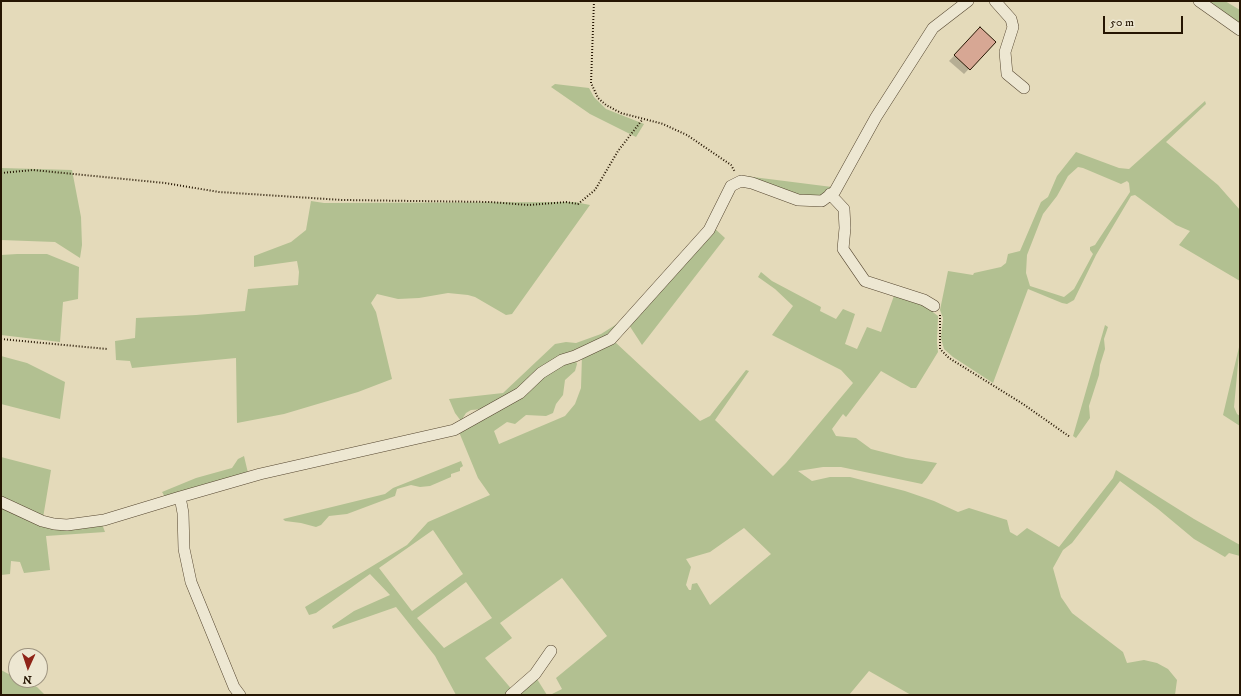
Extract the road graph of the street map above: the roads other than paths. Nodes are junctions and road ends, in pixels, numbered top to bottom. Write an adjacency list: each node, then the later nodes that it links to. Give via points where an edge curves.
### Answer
1 (968, 1): 6 (street, via 933,28 876,117 835,191)
2 (994, 1): 5 (street, via 1011,19 1013,26 1005,52 1007,74)
3 (1198, 1): 4 (street)
4 (1240, 30)
5 (1024, 88)
6 (830, 194): 7 (street, via 844,210 843,249 866,281 924,300); 8 (street, via 822,201 798,200 752,183 740,181 731,186 709,230 611,339 562,360 520,393 454,430 260,474)
7 (934, 306)
8 (180, 497): 9 (street, via 104,520 67,525 42,521); 11 (street, via 184,550 191,582 234,687)
9 (1, 502)
10 (552, 651): 12 (street, via 535,674)
11 (240, 695)
12 (511, 695)

